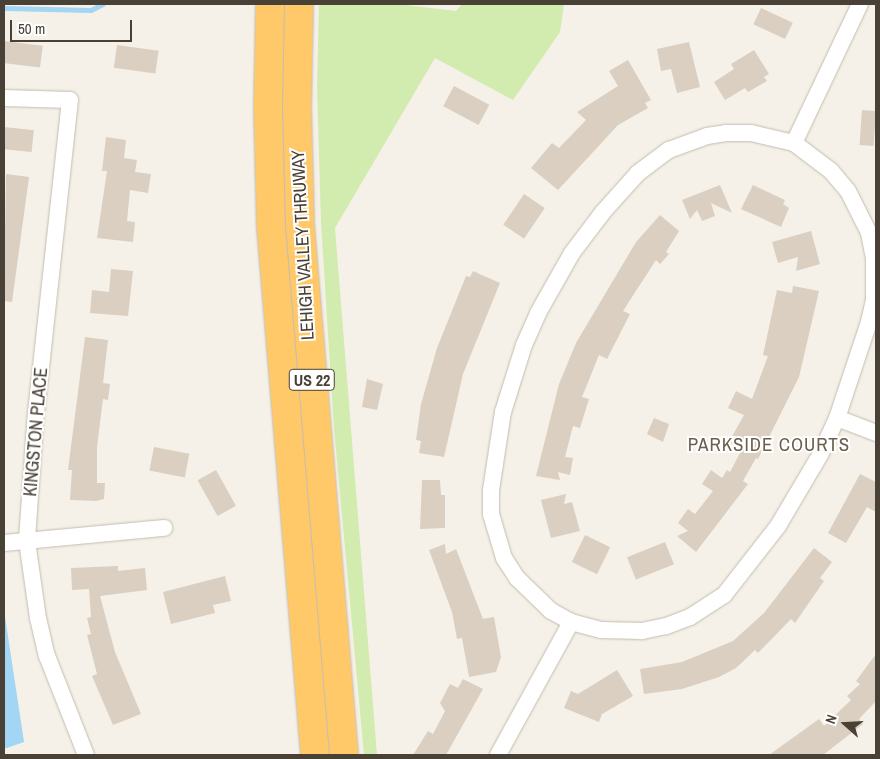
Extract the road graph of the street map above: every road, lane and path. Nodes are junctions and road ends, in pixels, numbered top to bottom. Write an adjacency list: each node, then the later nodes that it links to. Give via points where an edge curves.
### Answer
1 (270, 4): 13 (highway, LEHIGH VALLEY THRUWAY / US 22, via 271,227)
2 (299, 4): 14 (highway, LEHIGH VALLEY THRUWAY / US 22, via 297,116 300,225)
3 (860, 4): 5 (street)
4 (4, 98): 9 (street, KINGSTON PLACE, via 70,100 36,411)
5 (794, 143): 6 (street, via 832,171 848,190 869,233 874,258 870,316); 11 (street, via 751,133 726,133 688,142 649,164 603,212 572,253 538,313 524,345 503,412 491,490 491,514 496,537 517,578 551,610)
6 (837, 418): 7 (street); 11 (street, via 800,492 724,595 708,607 666,626 642,631 601,630)
7 (876, 433)
8 (164, 528): 9 (street)
9 (27, 541): 10 (street); 12 (street, KINGSTON PLACE, via 36,609 47,656)
10 (4, 543)
11 (571, 622): 15 (street)
12 (86, 755)
13 (315, 755)
14 (344, 755)
15 (498, 755)

